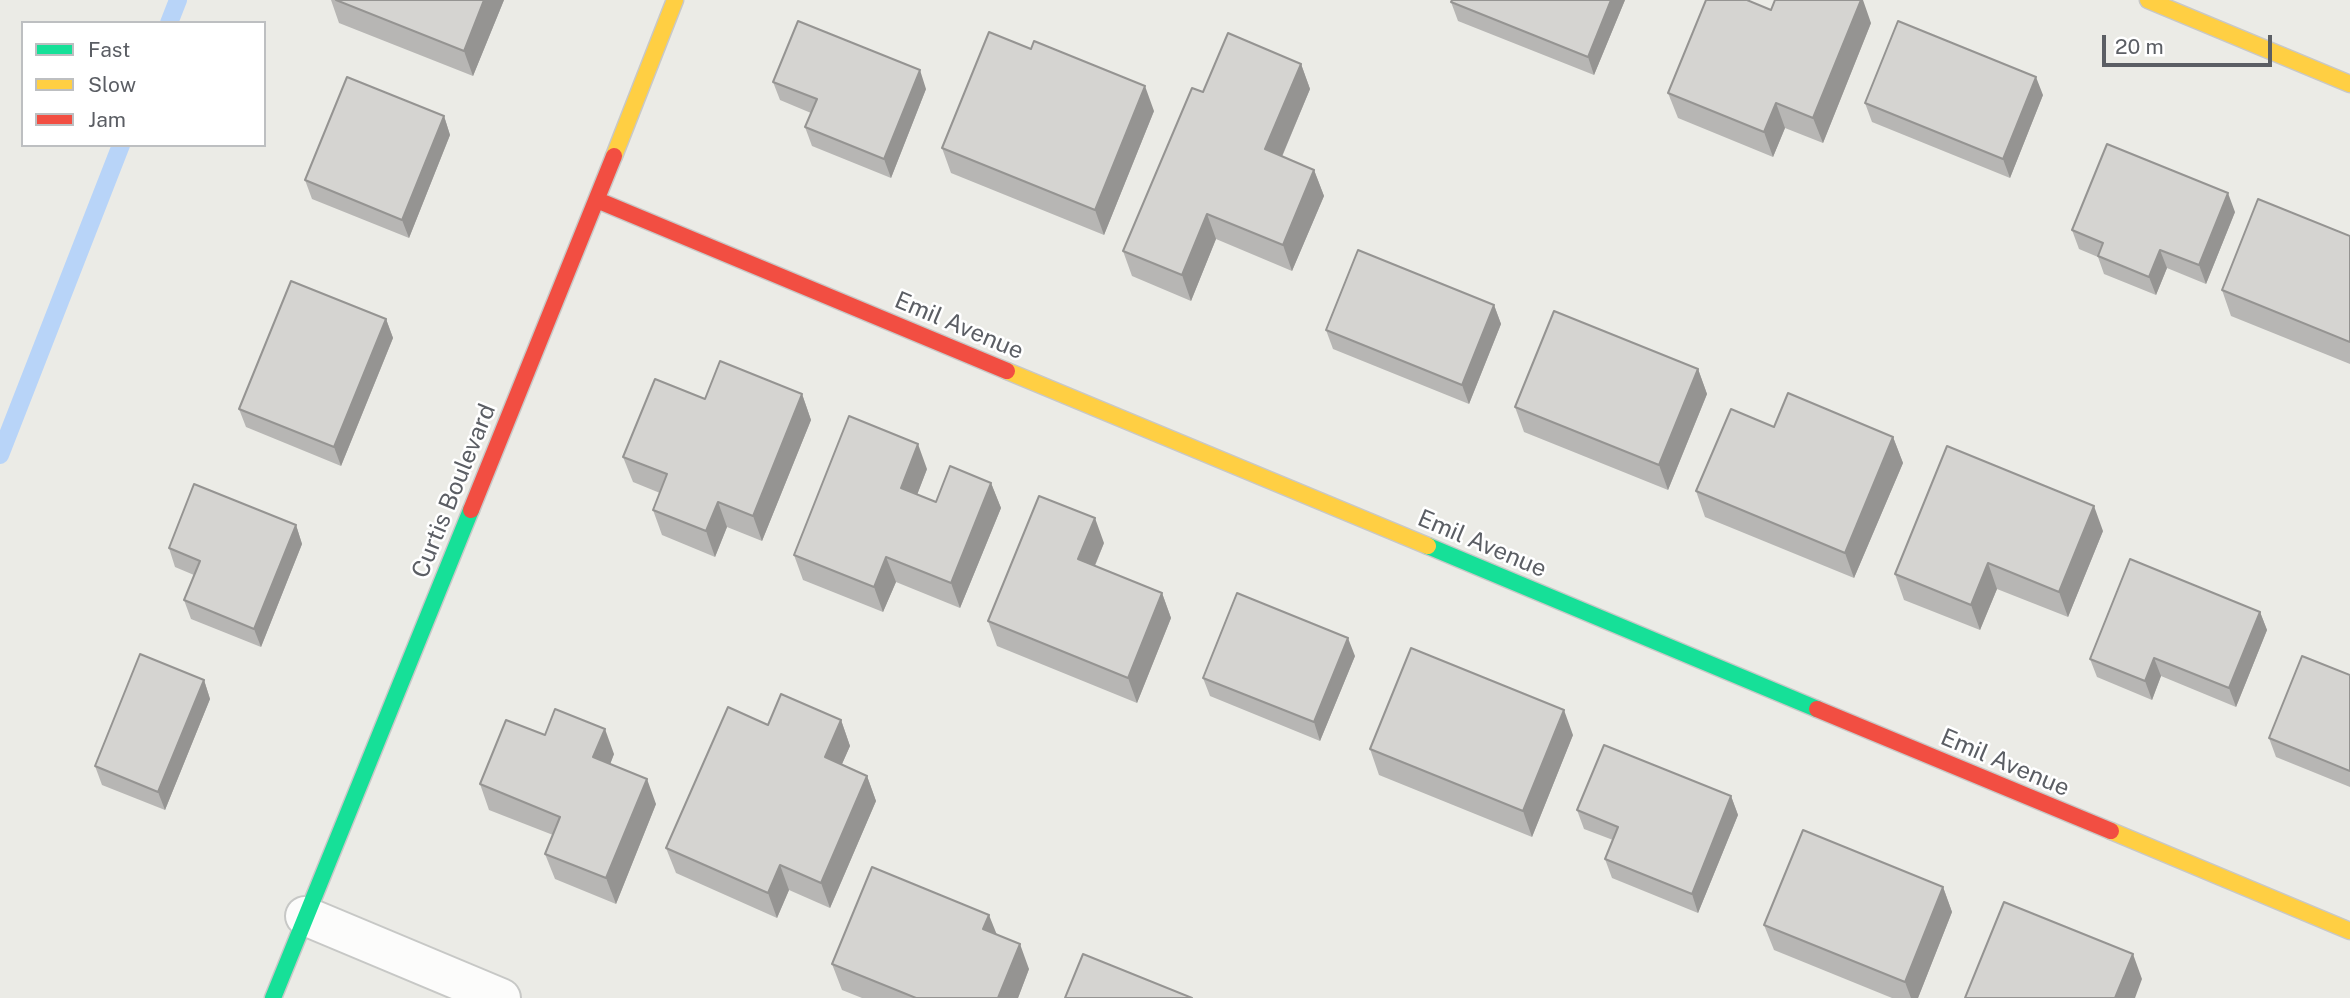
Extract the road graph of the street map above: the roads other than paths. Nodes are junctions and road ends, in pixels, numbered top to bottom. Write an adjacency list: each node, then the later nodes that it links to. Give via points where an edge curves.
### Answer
1 (675, 0): 4 (street, Curtis Boulevard)
2 (2148, 0): 3 (street)
3 (2350, 84)
4 (597, 200): 5 (street, Curtis Boulevard); 6 (street, Emil Avenue)
5 (305, 916): 7 (street, Curtis Boulevard); 8 (street)
6 (2350, 931)
7 (273, 998)
8 (500, 998)

